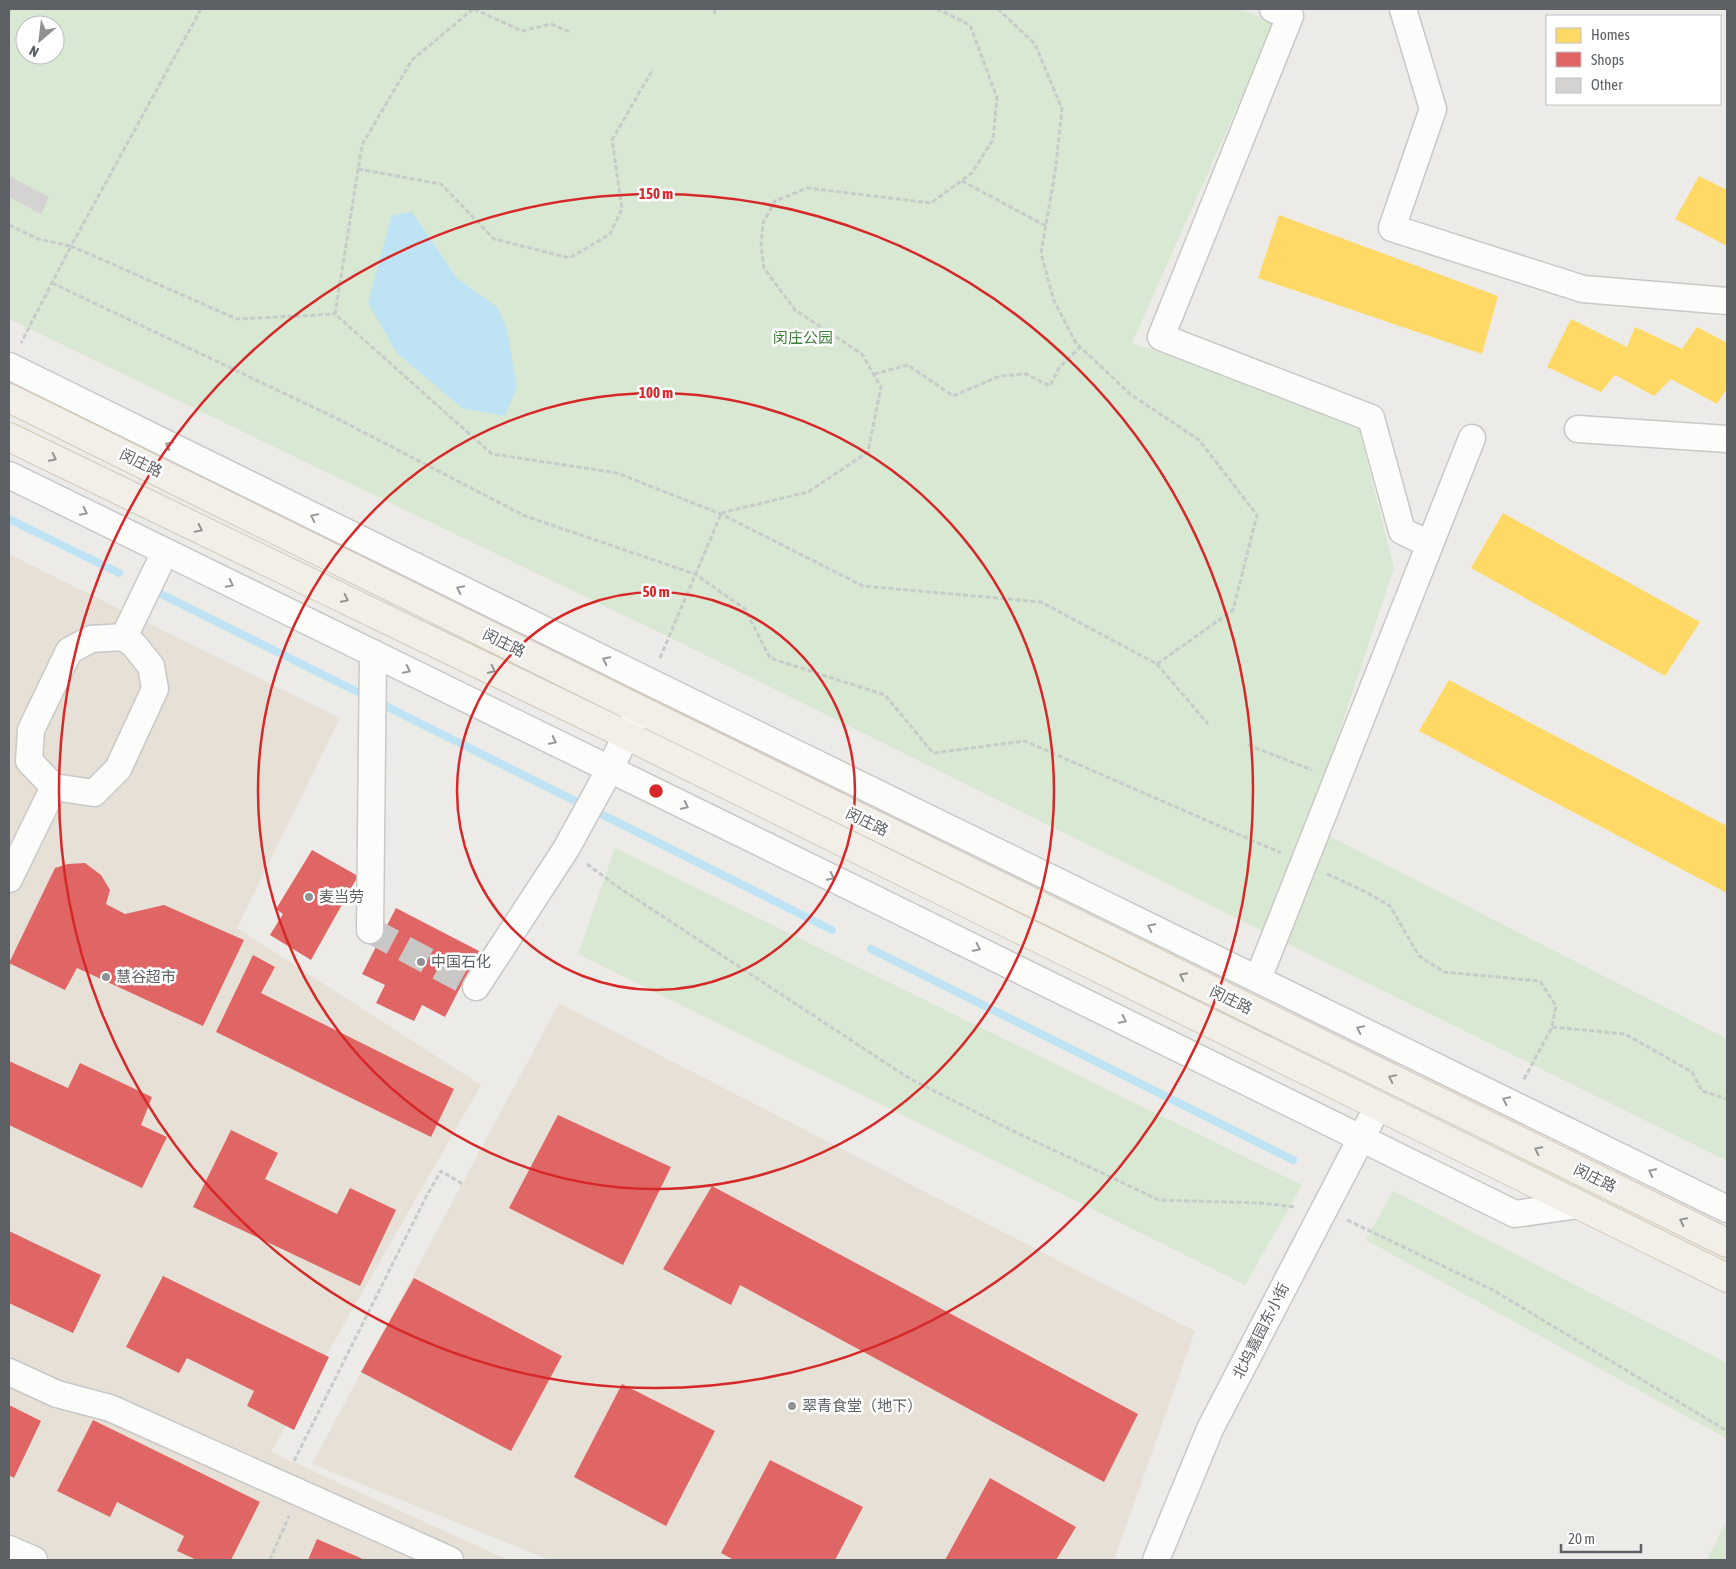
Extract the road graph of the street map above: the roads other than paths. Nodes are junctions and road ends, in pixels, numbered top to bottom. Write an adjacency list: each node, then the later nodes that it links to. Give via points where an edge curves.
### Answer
1 (1273, 9): 11 (street, via 1290,16 1161,336 1371,418 1402,531)
2 (1403, 9): 3 (street, via 1433,109 1392,228 1583,290)
3 (1727, 301)
4 (9, 366): 15 (street, 闵庄路, one-way to 4)
5 (9, 398): 16 (main road, 闵庄路)
6 (1578, 429): 9 (street)
7 (9, 437): 17 (main road, 闵庄路, one-way to 17)
8 (1472, 438): 11 (street)
9 (1727, 439)
10 (9, 475): 12 (street, 闵庄路, one-way to 12)
11 (1429, 544): 22 (street)
12 (165, 552): 13 (street); 14 (street, 闵庄路, one-way to 14)
13 (124, 636): 19 (street, via 91,639 69,651 32,730 29,761); 19 (street, via 151,666 155,689 118,770 94,793)
14 (373, 654): 18 (street, 闵庄路, one-way to 18); 21 (street)
15 (650, 682): 16 (street); 22 (street, 闵庄路, one-way to 15)
16 (638, 709): 17 (street); 28 (main road, 闵庄路, one-way to 16)
17 (626, 735): 18 (street); 24 (main road, 闵庄路)
18 (610, 769): 23 (street, via 566,849); 25 (street, 闵庄路, one-way to 25)
19 (54, 787): 20 (street)
20 (9, 879)
21 (370, 930)
22 (1258, 979): 27 (street, 闵庄路, one-way to 22)
23 (476, 987)
24 (1378, 1106): 25 (street, 北坞嘉园东小街); 26 (main road, 闵庄路)
25 (1361, 1138): 26 (street, 闵庄路, via 1515,1214); 34 (street, 北坞嘉园东小街, via 1210,1430)
26 (1579, 1205): 29 (main road, 闵庄路)
27 (1727, 1208)
28 (1727, 1243)
29 (1727, 1278)
30 (9, 1372): 33 (street, via 56,1394 110,1408)
31 (9, 1549): 32 (street)
32 (34, 1560)
33 (450, 1560)
34 (1156, 1560)

